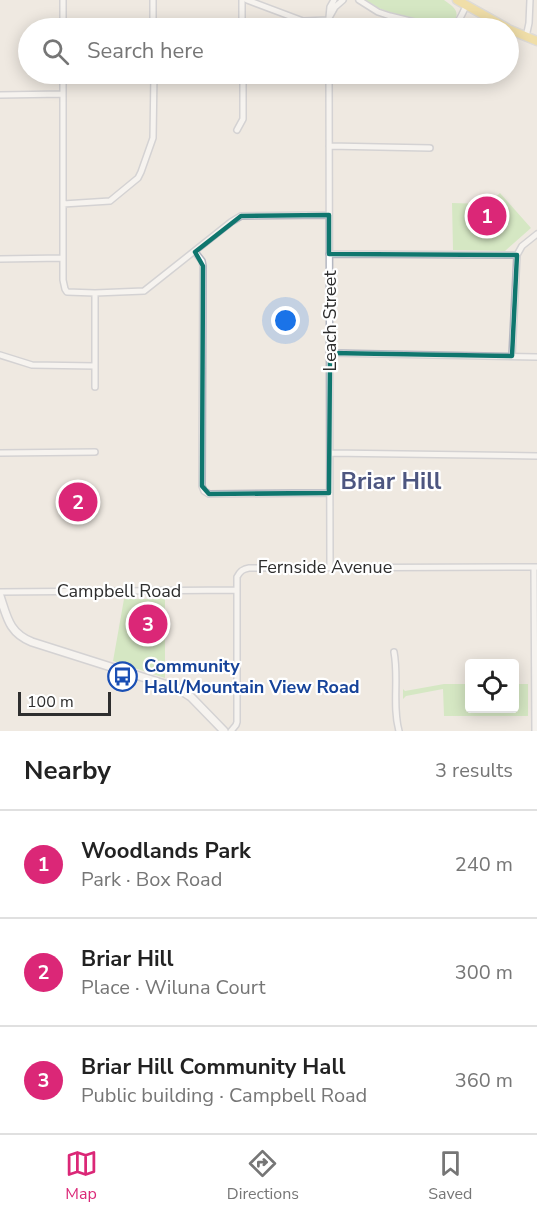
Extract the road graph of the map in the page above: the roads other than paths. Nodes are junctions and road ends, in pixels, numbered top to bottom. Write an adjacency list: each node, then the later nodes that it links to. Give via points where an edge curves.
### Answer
1 (63, 0): 10 (street)
2 (153, 0): 11 (street)
3 (242, 0): 12 (street)
4 (248, 0): 13 (street)
5 (359, 0): 15 (street)
6 (457, 0): 9 (main road)
7 (530, 0): 19 (street)
8 (339, 1): 14 (street)
9 (466, 6): 16 (street); 17 (main road)
10 (63, 18)
11 (153, 18)
12 (242, 18)
13 (295, 18)
14 (330, 18)
15 (398, 18)
16 (460, 18)
17 (488, 18)
18 (519, 34): 19 (main road)
19 (526, 37): 20 (main road)
20 (537, 41)
21 (63, 84): 25 (street)
22 (153, 84): 30 (street, via 153,138 138,178 111,201)
23 (243, 84): 27 (street, via 243,119)
24 (329, 84): 28 (street, Leach Street)
25 (63, 94): 26 (street); 30 (street)
26 (0, 95)
27 (237, 130)
28 (329, 146): 29 (street); 31 (street, Leach Street)
29 (430, 148)
30 (63, 204): 36 (street)
31 (329, 215): 33 (street, via 241,216); 34 (street, Leach Street)
32 (537, 234): 35 (street)
33 (195, 252): 38 (street, via 144,291); 49 (street, via 203,266 204,491)
34 (329, 254): 35 (street); 39 (street, Leach Street)
35 (517, 255): 41 (street)
36 (63, 258): 37 (street); 38 (street, via 63,285 67,292)
37 (0, 259)
38 (95, 293): 43 (street)
39 (330, 353): 41 (street); 47 (street, Leach Street)
40 (0, 355): 43 (street, via 32,364)
41 (512, 356): 42 (street)
42 (537, 357)
43 (95, 366): 44 (street)
44 (95, 387)
45 (95, 452): 46 (street)
46 (0, 453)
47 (330, 453): 48 (street); 49 (street, Leach Street)
48 (537, 456)
49 (329, 493): 51 (street, Leach Street)
50 (536, 567): 51 (street, Fernside Avenue); 58 (street)
51 (330, 568): 52 (street, Fernside Avenue, via 244,569 237,577)
52 (237, 590): 53 (street, Campbell Road); 56 (street, Fernside Avenue, via 237,723)
53 (0, 594): 55 (street, via 9,622 22,638 177,688)
54 (394, 652): 57 (street)
55 (224, 731)
56 (231, 731)
57 (399, 731)
58 (535, 731)

